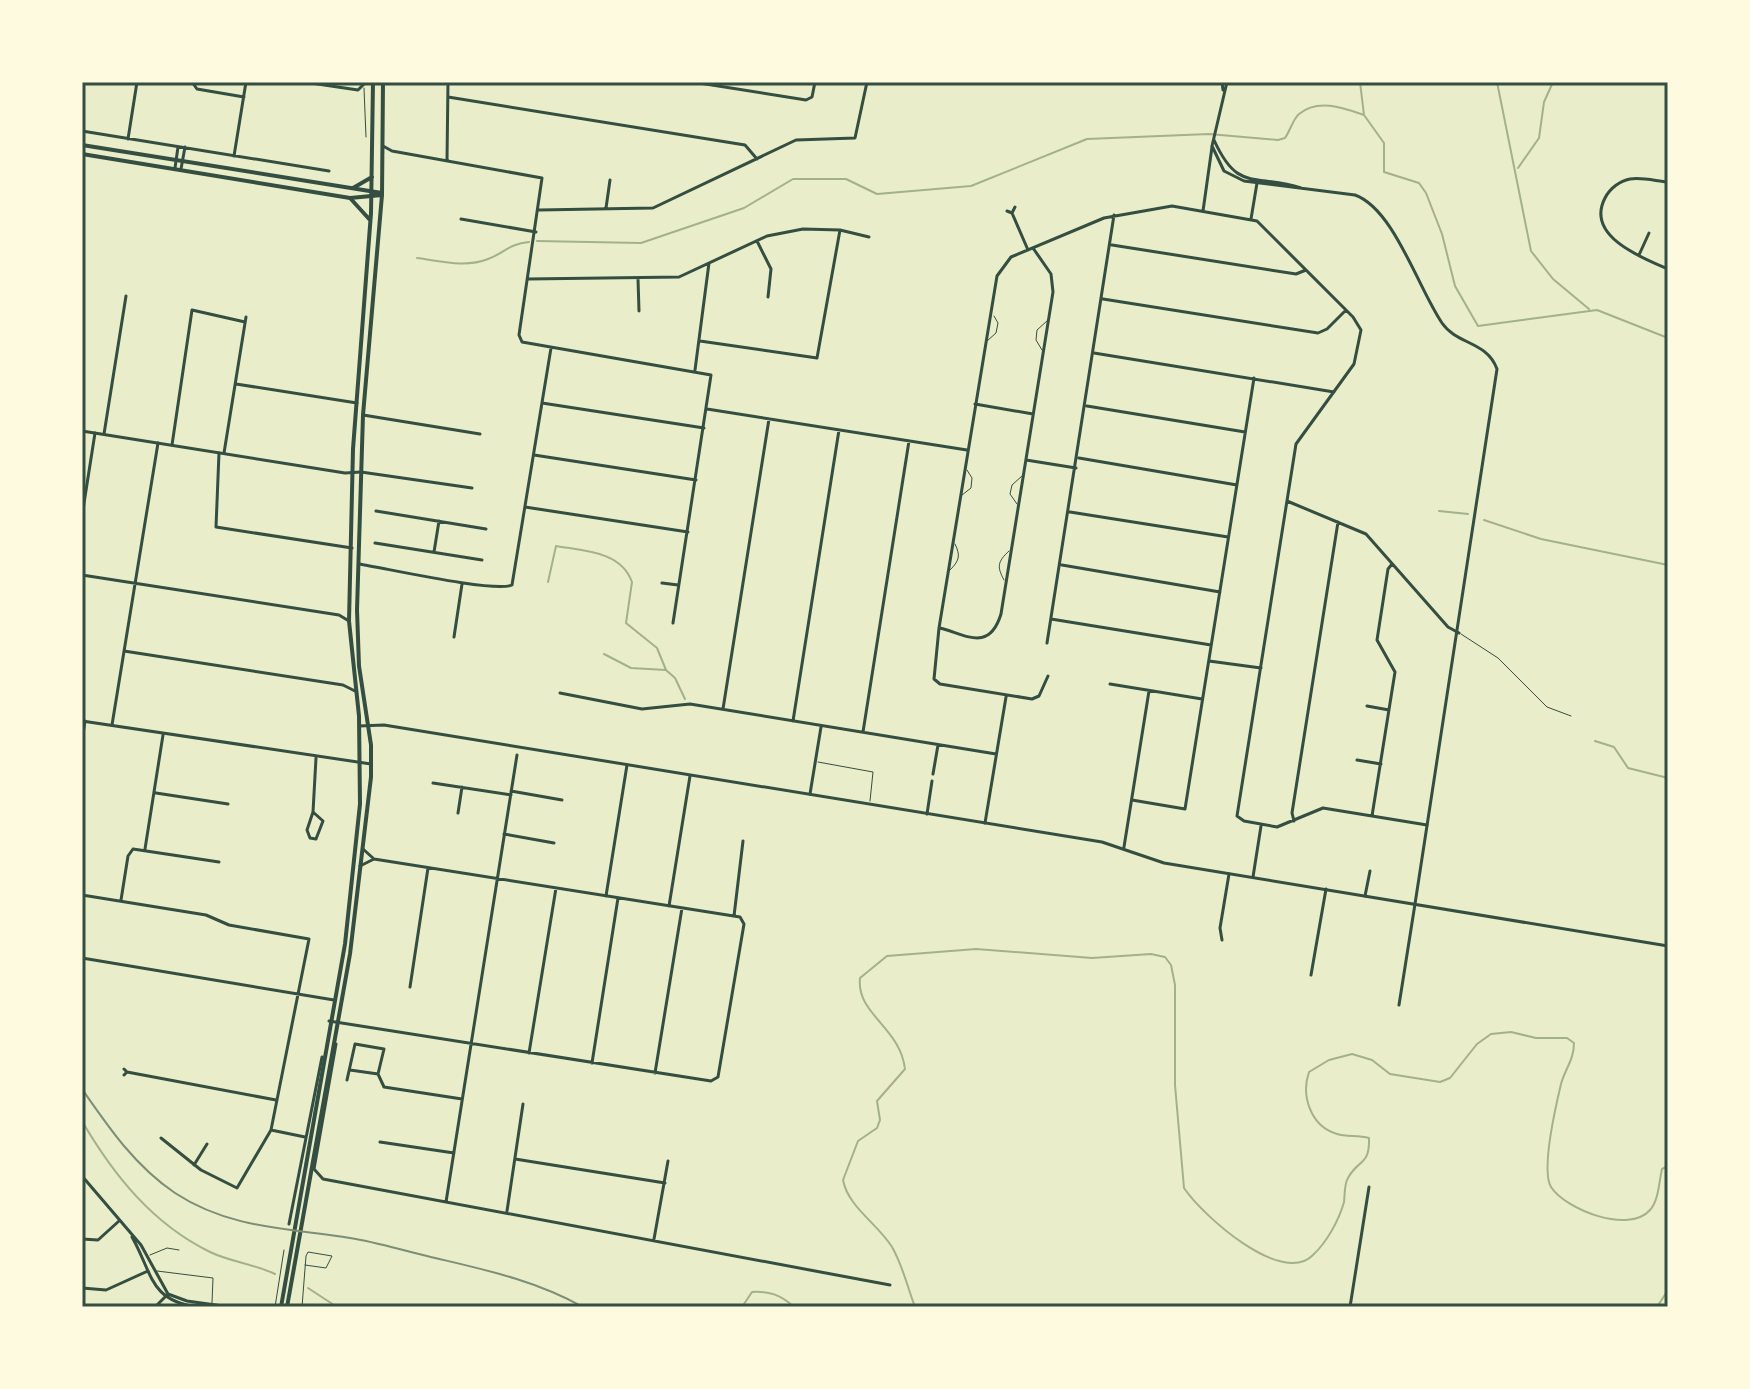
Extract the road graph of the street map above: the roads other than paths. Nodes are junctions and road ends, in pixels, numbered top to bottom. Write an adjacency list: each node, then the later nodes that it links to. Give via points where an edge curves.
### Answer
1 (137, 82): 21 (street)
2 (192, 82): 17 (street, via 197,89)
3 (246, 82): 17 (street)
4 (304, 82): 14 (street)
5 (366, 82): 15 (street)
6 (373, 82): 37 (main road)
7 (383, 82): 24 (main road)
8 (448, 82): 18 (street)
9 (693, 82): 10 (street, via 806,100 812,97)
10 (815, 82)
11 (867, 82): 32 (street, via 855,138 800,139)
12 (1222, 82): 16 (street)
13 (1227, 82): 16 (street)
14 (316, 83): 15 (street)
15 (364, 88): 20 (lane)
16 (1223, 90): 22 (street)
17 (244, 97): 31 (street)
18 (448, 97): 32 (street, via 745,145); 34 (street)
19 (82, 131): 21 (street)
20 (366, 137)
21 (128, 139): 26 (street)
22 (1214, 140): 25 (street); 39 (street, via 1227,167)
23 (82, 145): 33 (main road)
24 (383, 146): 28 (street); 30 (main road)
25 (1212, 146): 39 (street, via 1224,171); 49 (street)
26 (178, 147): 27 (street); 33 (street)
27 (185, 147): 31 (street); 33 (street)
28 (392, 151): 30 (street); 34 (street)
29 (82, 154): 35 (main road)
30 (383, 154): 43 (main road)
31 (234, 156): 36 (street)
32 (757, 159): 46 (street, via 653,208)
33 (180, 160): 35 (street); 41 (main road)
34 (447, 160): 47 (street, via 542,178)
35 (178, 169): 44 (main road)
36 (329, 171)
37 (372, 176): 41 (main road); 42 (main road)
38 (610, 180): 46 (street)
39 (1257, 181): 53 (street); 151 (street, via 1355,195 1370,202 1440,321 1454,335 1489,353 1497,369)
40 (1668, 182): 63 (street, via 1626,180 1603,202 1605,227)
41 (353, 188): 42 (main road)
42 (372, 194): 43 (main road); 44 (main road); 54 (main road)
43 (382, 194): 91 (main road)
44 (350, 198): 54 (main road)
45 (1015, 207): 50 (street)
46 (606, 209): 47 (street)
47 (539, 210): 56 (street)
48 (1007, 211): 50 (street)
49 (1203, 211): 51 (street, via 1168,206); 53 (street)
50 (1012, 213): 62 (street)
51 (1114, 215): 60 (street); 61 (street)
52 (461, 219): 56 (street)
53 (1251, 219): 66 (street)
54 (370, 220): 85 (main road)
55 (840, 230): 58 (street); 59 (street, via 803,229); 76 (street, via 817,358)
56 (536, 232): 68 (street)
57 (1649, 233): 63 (street)
58 (869, 237)
59 (757, 241): 64 (street); 70 (street, via 771,269)
60 (1112, 245): 66 (street, via 1296,274); 71 (street)
61 (1033, 248): 62 (street); 75 (street, via 1051,274)
62 (1028, 250): 72 (street, via 1000,268)
63 (1638, 257): 65 (street)
64 (709, 263): 67 (street, via 679,277); 76 (street)
65 (1668, 269)
66 (1306, 270): 73 (street)
67 (638, 278): 68 (street); 74 (street)
68 (528, 279): 78 (street, via 520,339)
69 (126, 296): 98 (street)
70 (768, 297)
71 (1103, 299): 73 (street, via 1318,333); 80 (street)
72 (990, 310): 77 (street); 77 (lane, via 998,323)
73 (1346, 310): 84 (street, via 1361,330 1356,361)
74 (639, 311)
75 (1049, 320): 79 (street); 79 (lane, via 1037,330)
76 (700, 341): 81 (street)
77 (985, 342): 87 (street)
78 (551, 348): 81 (street); 86 (street)
79 (1044, 352): 90 (street)
80 (1094, 353): 82 (street); 88 (street)
81 (695, 370): 89 (street, via 711,375)
82 (1254, 378): 84 (street); 96 (street)
83 (236, 384): 85 (street); 102 (street, via 245,320 192,310); 104 (street)
84 (1334, 392): 117 (street, via 1296,444)
85 (357, 403): 110 (main road)
86 (542, 403): 93 (street); 105 (street)
87 (975, 404): 90 (street); 103 (street)
88 (1086, 406): 96 (street); 106 (street)
89 (707, 409): 92 (street); 93 (street)
90 (1033, 414): 107 (street)
91 (363, 415): 99 (street); 111 (main road)
92 (769, 419): 94 (street); 168 (street)
93 (704, 428): 113 (street)
94 (839, 430): 100 (street); 172 (street)
95 (82, 431): 97 (street)
96 (1245, 432): 114 (street)
97 (95, 433): 98 (street); 122 (street)
98 (104, 434): 101 (street)
99 (480, 434)
100 (909, 441): 103 (street); 177 (street)
101 (158, 443): 102 (street); 141 (street)
102 (172, 445): 104 (street)
103 (967, 450): 108 (street)
104 (222, 453): 110 (street); 130 (street, via 216,527)
105 (534, 455): 113 (street); 119 (street)
106 (1077, 458): 109 (street); 114 (street)
107 (1026, 460): 109 (street); 112 (street)
108 (965, 466): 116 (street); 116 (lane, via 971,483)
109 (1076, 468): 121 (street)
110 (353, 472): 111 (street); 130 (main road)
111 (361, 472): 115 (street); 134 (main road)
112 (1024, 474): 118 (street); 118 (lane, via 1011,489)
113 (696, 480): 126 (street)
114 (1237, 485): 127 (street)
115 (472, 488)
116 (960, 497): 128 (street)
117 (1287, 501): 124 (street); 157 (street)
118 (1018, 506): 131 (street)
119 (525, 507): 126 (street); 142 (street, via 512,585)
120 (376, 511): 123 (street)
121 (1069, 512): 127 (street); 136 (street)
122 (82, 516)
123 (439, 521): 125 (street); 132 (street)
124 (1338, 522): 135 (street, via 1366,534); 206 (street)
125 (486, 529)
126 (688, 532): 143 (street)
127 (1228, 537): 144 (street)
128 (953, 540): 137 (street); 137 (lane, via 960,553)
129 (375, 543): 132 (street)
130 (352, 548): 145 (main road)
131 (1011, 550): 139 (street); 139 (lane, via 999,560)
132 (434, 552): 133 (street)
133 (482, 560)
134 (359, 564): 142 (street); 174 (main road, via 357,648)
135 (1392, 564): 151 (street); 169 (street, via 1377,640 1395,667)
136 (1060, 565): 144 (street); 147 (street)
137 (948, 572): 150 (street)
138 (82, 575): 141 (street)
139 (1005, 582): 150 (street, via 999,621 986,635 967,639)
140 (662, 583): 143 (street)
141 (135, 584): 146 (street); 155 (street)
142 (462, 584): 152 (street)
143 (679, 586): 149 (street)
144 (1220, 592): 154 (street)
145 (349, 609): 146 (street); 148 (main road)
146 (339, 615): 148 (street)
147 (1051, 619): 153 (street); 154 (street)
148 (349, 621): 159 (main road)
149 (673, 623)
150 (939, 628): 165 (street, via 936,682)
151 (1459, 633): 170 (lane, via 1498,658 1547,707); 209 (street)
152 (454, 637)
153 (1047, 643)
154 (1211, 645): 156 (street)
155 (124, 651): 161 (street); 173 (street)
156 (1209, 661): 157 (street); 166 (street)
157 (1261, 668): 208 (street, via 1238,817)
158 (1048, 676): 165 (street, via 1037,698)
159 (354, 679): 161 (street); 162 (main road)
160 (1110, 684): 163 (street)
161 (343, 685): 162 (street)
162 (355, 691): 176 (main road)
163 (1149, 691): 166 (street); 199 (street)
164 (560, 693): 168 (street, via 642,709 684,704)
165 (1006, 695): 181 (street)
166 (1202, 699): 199 (street, via 1185,809)
167 (1367, 706): 169 (street)
168 (723, 709): 172 (street)
169 (1389, 710): 187 (street)
170 (1571, 716)
171 (84, 721): 173 (street); 179 (street)
172 (793, 721): 175 (street)
173 (112, 725): 178 (street)
174 (369, 725): 176 (street); 188 (main road); 189 (street)
175 (821, 725): 177 (street); 185 (street)
176 (359, 726): 186 (main road)
177 (863, 732): 180 (street)
178 (163, 735): 183 (street); 195 (street)
179 (82, 741)
180 (938, 745): 181 (street); 190 (street)
181 (996, 754): 207 (street)
182 (517, 755): 196 (street)
183 (316, 758): 186 (street); 202 (street)
184 (1357, 760): 187 (street)
185 (815, 761): 197 (street); 201 (lane, via 873,772)
186 (361, 764): 188 (street); 242 (main road, via 347,926)
187 (1381, 764): 205 (street)
188 (371, 765): 215 (main road)
189 (627, 765): 191 (street); 227 (street)
190 (933, 774)
191 (690, 775): 197 (street); 232 (street)
192 (932, 781): 204 (street)
193 (433, 783): 194 (street)
194 (462, 787): 196 (street); 203 (street)
195 (155, 792): 200 (street); 214 (street)
196 (511, 793): 198 (street); 210 (street)
197 (810, 794): 201 (street)
198 (562, 800)
199 (1132, 800): 213 (street)
200 (228, 804)
201 (869, 804): 204 (street)
202 (313, 812): 202 (street, via 323,821 316,839 307,833)
203 (458, 813)
204 (927, 814): 207 (street)
205 (1372, 816): 206 (street, via 1323,808); 209 (street)
206 (1294, 821): 208 (street, via 1277,827)
207 (985, 823): 213 (street)
208 (1261, 824): 222 (street)
209 (1427, 825): 231 (street)
210 (504, 834): 212 (street); 223 (street)
211 (743, 841): 234 (street)
212 (554, 843)
213 (1124, 847): 221 (street, via 1164,863)
214 (145, 849): 217 (street); 230 (street, via 130,852)
215 (363, 849): 216 (street); 218 (main road)
216 (374, 859): 218 (street); 219 (street)
217 (219, 862)
218 (360, 866): 239 (main road)
219 (428, 868): 223 (street); 240 (street)
220 (1370, 871): 228 (street)
221 (1229, 874): 222 (street); 235 (street)
222 (1253, 877): 225 (street)
223 (496, 879): 224 (street); 247 (street)
224 (556, 888): 227 (street); 248 (street)
225 (1326, 889): 228 (street); 238 (street)
226 (82, 895): 230 (street)
227 (606, 896): 229 (street)
228 (1365, 896): 231 (street)
229 (618, 898): 232 (street); 250 (street)
230 (120, 901): 241 (street, via 309,939)
231 (1415, 904): 236 (street); 243 (street)
232 (669, 906): 233 (street)
233 (682, 908): 234 (street); 253 (street)
234 (734, 916): 253 (street, via 744,924 716,1081)
235 (1222, 940)
236 (1668, 946)
237 (82, 958): 241 (street)
238 (1311, 975)
239 (344, 986): 242 (main road); 245 (main road)
240 (410, 987)
241 (298, 994): 242 (street); 257 (street)
242 (334, 1000): 244 (main road)
243 (1399, 1005)
244 (329, 1021): 245 (street); 249 (main road)
245 (337, 1022): 246 (main road); 247 (street)
246 (334, 1041): 271 (street, via 314,1169 323,1179); 275 (main road)
247 (471, 1044): 248 (street); 256 (street)
248 (529, 1053): 250 (street)
249 (322, 1057): 260 (street); 275 (main road)
250 (592, 1063): 253 (street)
251 (350, 1070): 254 (street); 254 (street, via 355,1044 384,1049); 255 (street)
252 (125, 1072): 257 (street)
253 (655, 1073)
254 (378, 1074): 256 (street, via 384,1087)
255 (347, 1080)
256 (462, 1099): 264 (street)
257 (276, 1100): 259 (street)
258 (523, 1104): 265 (street)
259 (271, 1130): 260 (street); 267 (street, via 237,1188)
260 (305, 1137): 274 (street)
261 (161, 1138): 267 (street)
262 (380, 1142): 264 (street)
263 (207, 1144): 267 (street)
264 (454, 1153): 271 (street)
265 (515, 1159): 269 (street); 272 (street)
266 (668, 1161): 269 (street)
267 (194, 1165)
268 (82, 1176): 273 (street)
269 (665, 1183): 277 (street)
270 (1369, 1187): 294 (street)
271 (446, 1202): 272 (street)
272 (506, 1213): 277 (street)
273 (119, 1221): 276 (street, via 98,1240); 280 (street)
274 (289, 1224)
275 (296, 1230): 278 (main road)
276 (82, 1239)
277 (654, 1239): 284 (street)
278 (289, 1248): 291 (lane); 292 (main road)
279 (179, 1250): 280 (lane, via 167,1248)
280 (145, 1257): 282 (street); 283 (street)
281 (305, 1265): 281 (lane, via 310,1251 332,1256 326,1268); 293 (lane)
282 (148, 1271): 285 (street, via 106,1290); 286 (street)
283 (155, 1272): 286 (street); 287 (lane, via 213,1278)
284 (890, 1285)
285 (82, 1288)
286 (166, 1296): 287 (street); 288 (street); 289 (street)
287 (212, 1304): 290 (street)
288 (155, 1307)
289 (197, 1307)
290 (230, 1307)
291 (275, 1307)
292 (284, 1307)
293 (302, 1307)
294 (1350, 1307)

